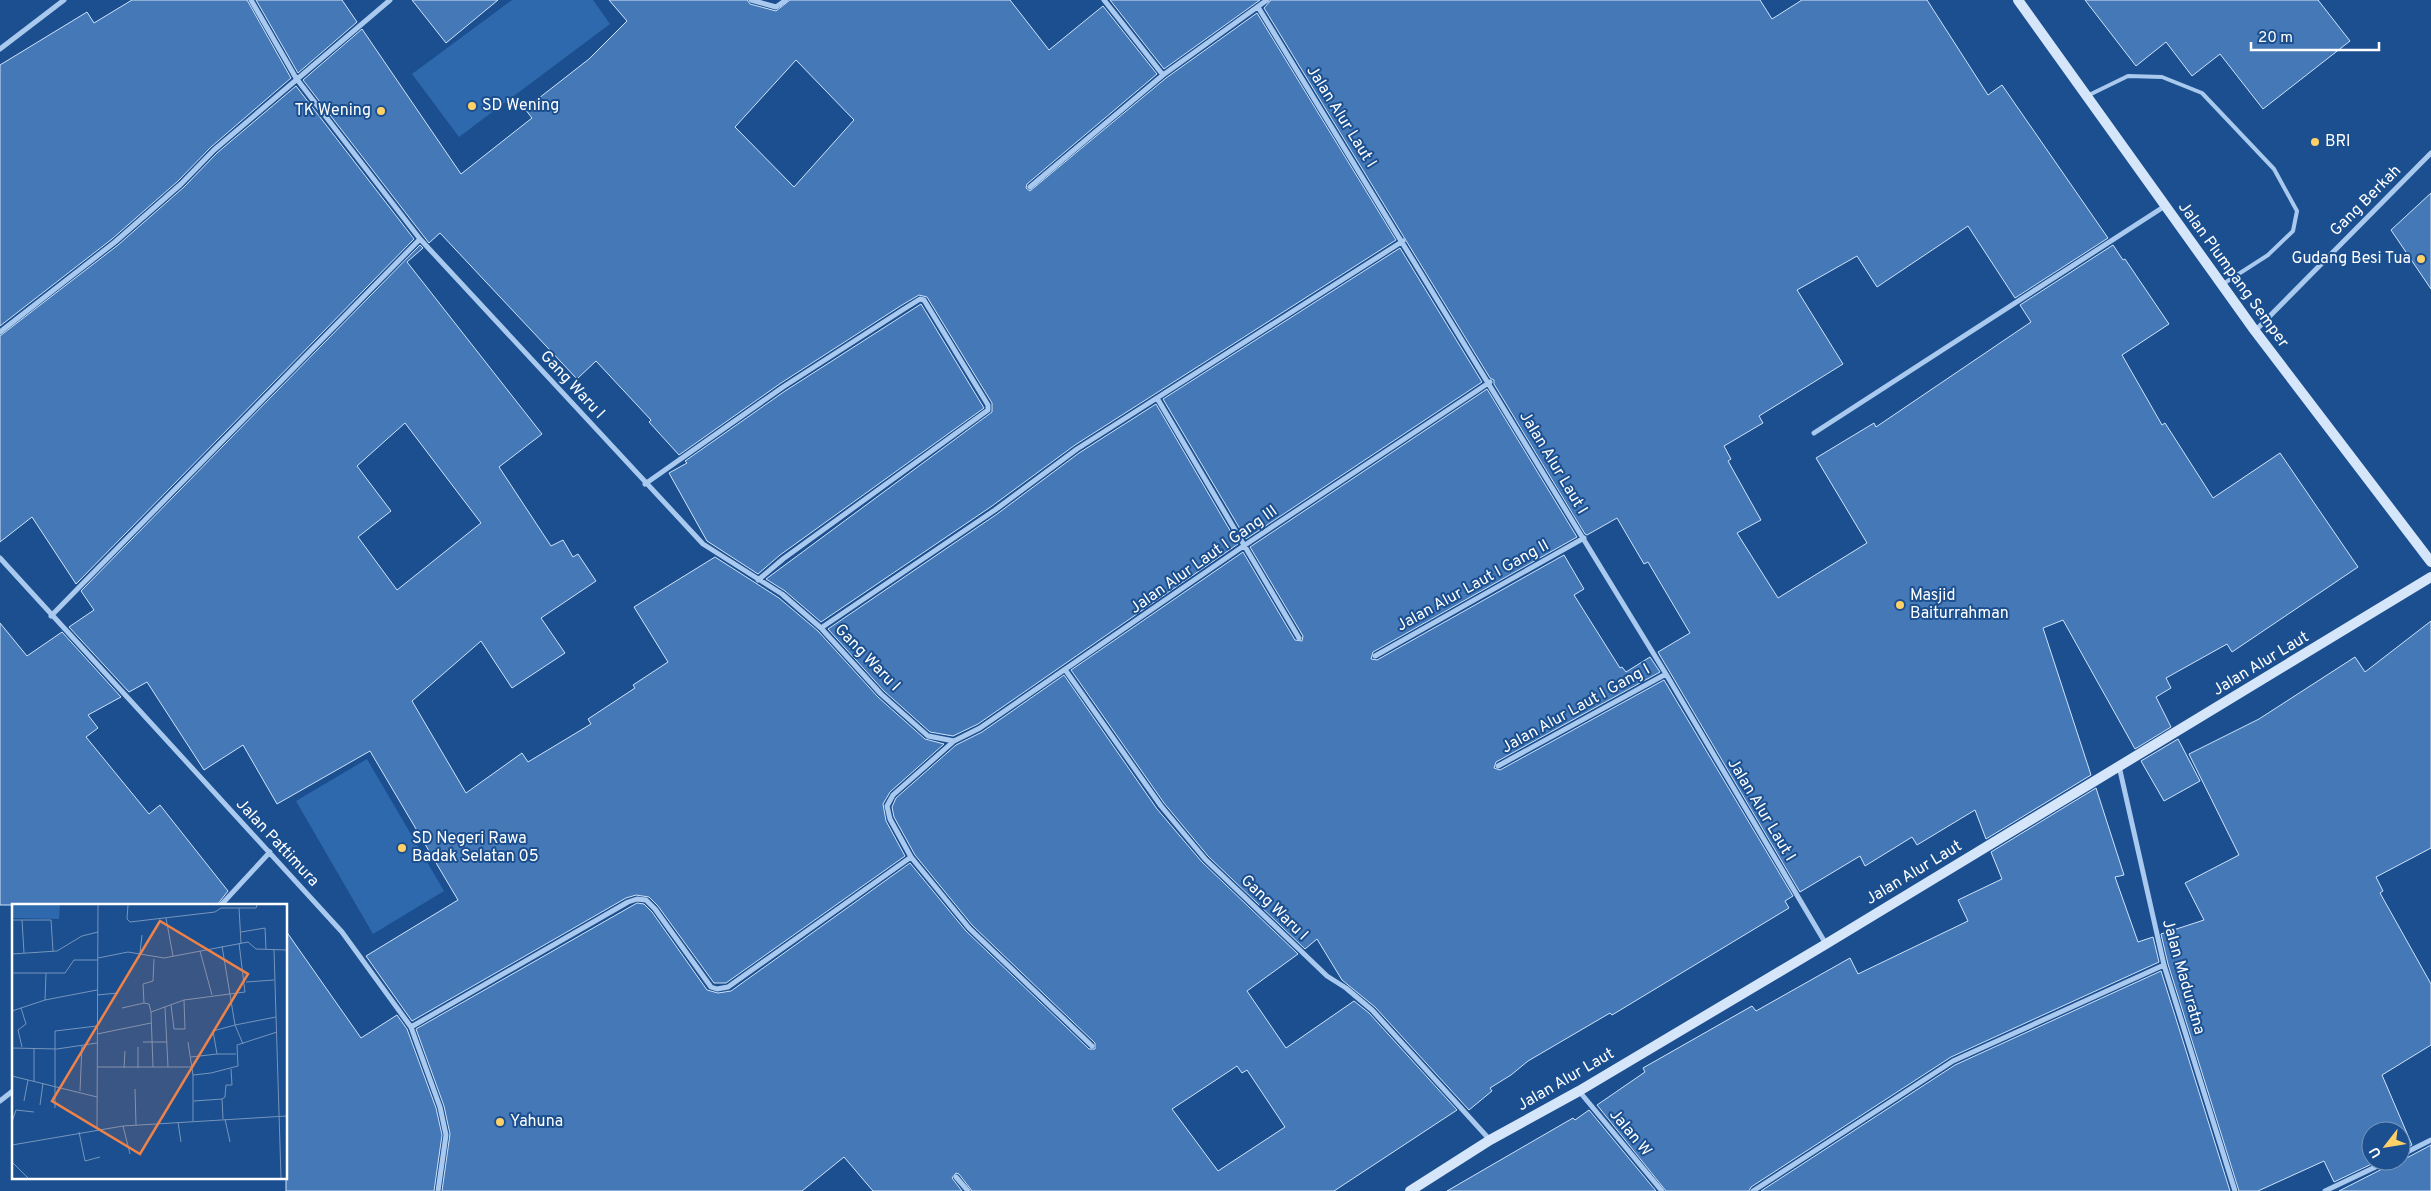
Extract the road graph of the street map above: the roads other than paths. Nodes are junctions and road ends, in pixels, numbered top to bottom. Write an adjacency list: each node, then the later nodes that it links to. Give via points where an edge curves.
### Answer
1 (64, 0): 10 (street)
2 (251, 0): 12 (street, Gang Waru I)
3 (390, 0): 12 (street)
4 (751, 0): 5 (street, via 776,7)
5 (786, 0)
6 (1104, 0): 11 (street)
7 (1267, 0): 9 (street)
8 (2018, 0): 13 (street, Jalan Plumpang Semper)
9 (1258, 7): 11 (street); 18 (street, Jalan Alur Laut I)
10 (0, 49)
11 (1163, 75): 15 (street)
12 (296, 78): 17 (street, Gang Waru I); 21 (street, via 115,242)
13 (2087, 96): 16 (street, Jalan Plumpang Semper); 19 (lane, via 2128,76 2162,77 2202,93 2274,169 2297,211 2293,231 2268,255)
14 (2431, 153): 20 (street, Gang Berkah)
15 (1030, 187)
16 (2165, 206): 19 (street, Jalan Plumpang Semper); 24 (street)
17 (420, 239): 25 (street, Gang Waru I); 32 (street)
18 (1403, 241): 22 (street, Jalan Alur Laut I); 23 (street)
19 (2221, 285): 20 (street, Jalan Plumpang Semper)
20 (2255, 331): 29 (street, Jalan Plumpang Semper)
21 (0, 332)
22 (1490, 382): 26 (street, Jalan Alur Laut I); 27 (street, Jalan Alur Laut I Gang III)
23 (1157, 398): 27 (street); 33 (street, via 1077,449 995,510)
24 (1814, 433)
25 (645, 484): 31 (street, Gang Waru I, via 703,544); 31 (street, via 783,387 904,308 924,300 988,405 988,410)
26 (1584, 538): 35 (street, Jalan Alur Laut I Gang II); 37 (street, Jalan Alur Laut I)
27 (1245, 545): 34 (street); 36 (street, Jalan Alur Laut I Gang III)
28 (0, 558): 32 (street, Jalan Pattimura)
29 (2431, 562)
30 (2431, 577): 40 (street, Jalan Alur Laut)
31 (758, 580): 33 (street, Gang Waru I, via 782,594)
32 (51, 616): 41 (street, Jalan Pattimura)
33 (821, 628): 38 (street, Gang Waru I, via 882,694 928,736)
34 (1299, 638)
35 (1375, 656)
36 (1066, 670): 38 (street, Jalan Alur Laut I Gang III, via 980,728); 51 (street, Gang Waru I, via 1161,806 1205,859 1326,976 1372,1010)
37 (1666, 674): 39 (street, Jalan Alur Laut I Gang I); 44 (street, Jalan Alur Laut I)
38 (954, 741): 42 (street, Jalan Alur Laut I Gang III, via 893,795 887,806 890,820)
39 (1498, 766)
40 (2119, 766): 44 (street, Jalan Alur Laut); 45 (street, Jalan Maduratna)
41 (270, 852): 43 (street); 46 (street, Jalan Pattimura, via 342,932)
42 (911, 857): 46 (street, via 728,986 711,988 655,909 646,900 637,899); 47 (street, via 969,928)
43 (222, 904)
44 (1826, 944): 48 (street, Jalan Alur Laut)
45 (2164, 965): 60 (street, via 1953,1061); 61 (street, Jalan Maduratna)
46 (411, 1028): 56 (street, Jalan Pattimura, via 440,1107 446,1135)
47 (1092, 1046)
48 (1579, 1091): 51 (street, Jalan Alur Laut); 59 (street, Jalan W)
49 (12, 1092): 50 (street)
50 (0, 1101)
51 (1490, 1140): 58 (street, Jalan Alur Laut)
52 (2431, 1140): 53 (street)
53 (2411, 1150)
54 (2367, 1171): 62 (street)
55 (956, 1177): 57 (street)
56 (438, 1191)
57 (968, 1191)
58 (1410, 1191)
59 (1662, 1191)
60 (1753, 1191)
61 (2235, 1191)
62 (2325, 1191)

